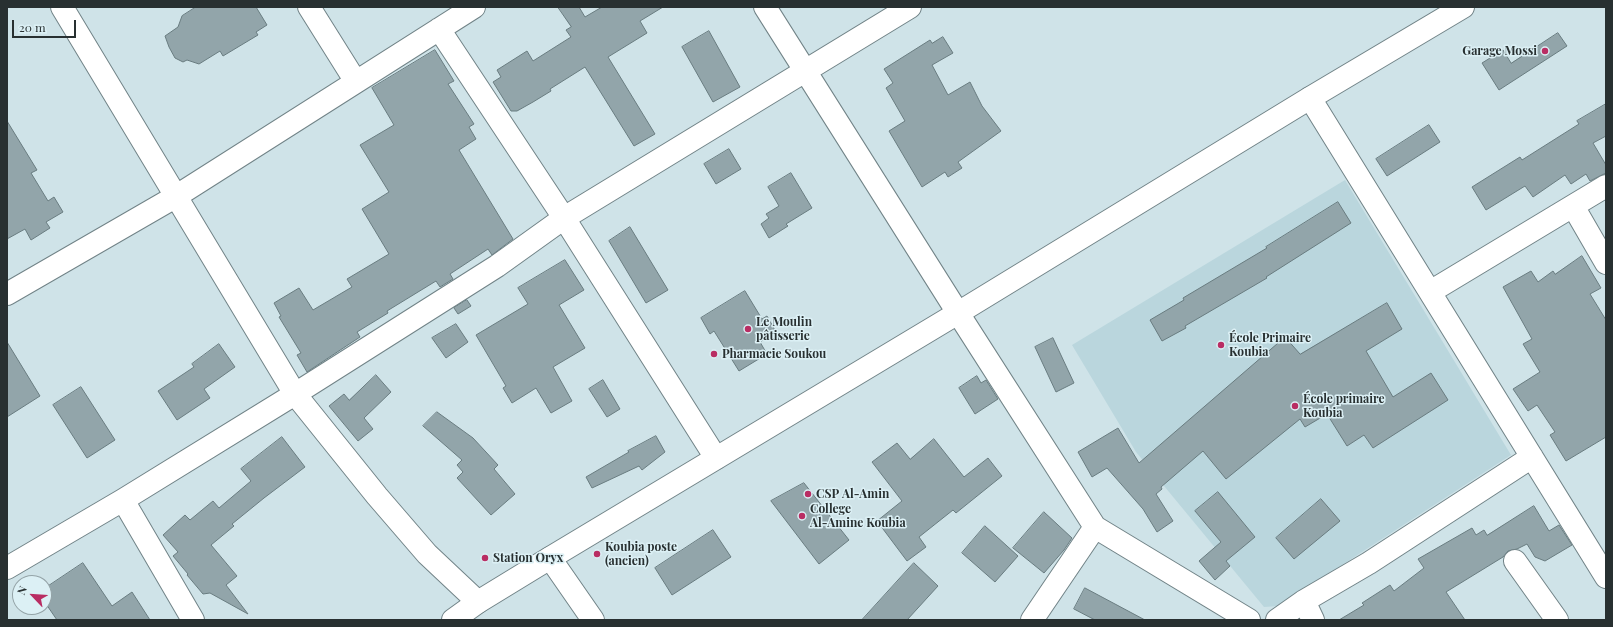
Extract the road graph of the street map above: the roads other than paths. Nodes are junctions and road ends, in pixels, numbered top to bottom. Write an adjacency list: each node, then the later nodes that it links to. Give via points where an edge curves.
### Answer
1 (62, 7): 12 (street)
2 (309, 7): 9 (street)
3 (474, 7): 7 (street)
4 (765, 7): 8 (street)
5 (910, 7): 8 (street)
6 (1463, 7): 10 (street)
7 (439, 29): 9 (street); 14 (street)
8 (806, 72): 14 (street); 18 (street)
9 (356, 82): 12 (street)
10 (1310, 98): 16 (street); 18 (street)
11 (1606, 186): 13 (street)
12 (175, 197): 17 (street); 19 (street)
13 (1573, 206): 15 (street); 16 (street)
14 (564, 218): 19 (street, via 497,266); 21 (street)
15 (1606, 263)
16 (1430, 292): 20 (street)
17 (7, 294)
18 (958, 313): 21 (street); 23 (street)
19 (295, 394): 22 (street); 28 (street, via 427,554)
20 (1532, 457): 27 (street); 29 (street, via 1369,563)
21 (716, 458): 24 (street)
22 (123, 500): 26 (street); 30 (street)
23 (1096, 527): 33 (street); 34 (street)
24 (550, 558): 28 (street); 32 (street)
25 (1515, 561): 36 (street)
26 (7, 568)
27 (1606, 577)
28 (478, 602): 31 (street)
29 (1308, 611): 35 (street)
30 (193, 620)
31 (453, 620)
32 (593, 620)
33 (1032, 620)
34 (1249, 620)
35 (1277, 620)
36 (1557, 620)

